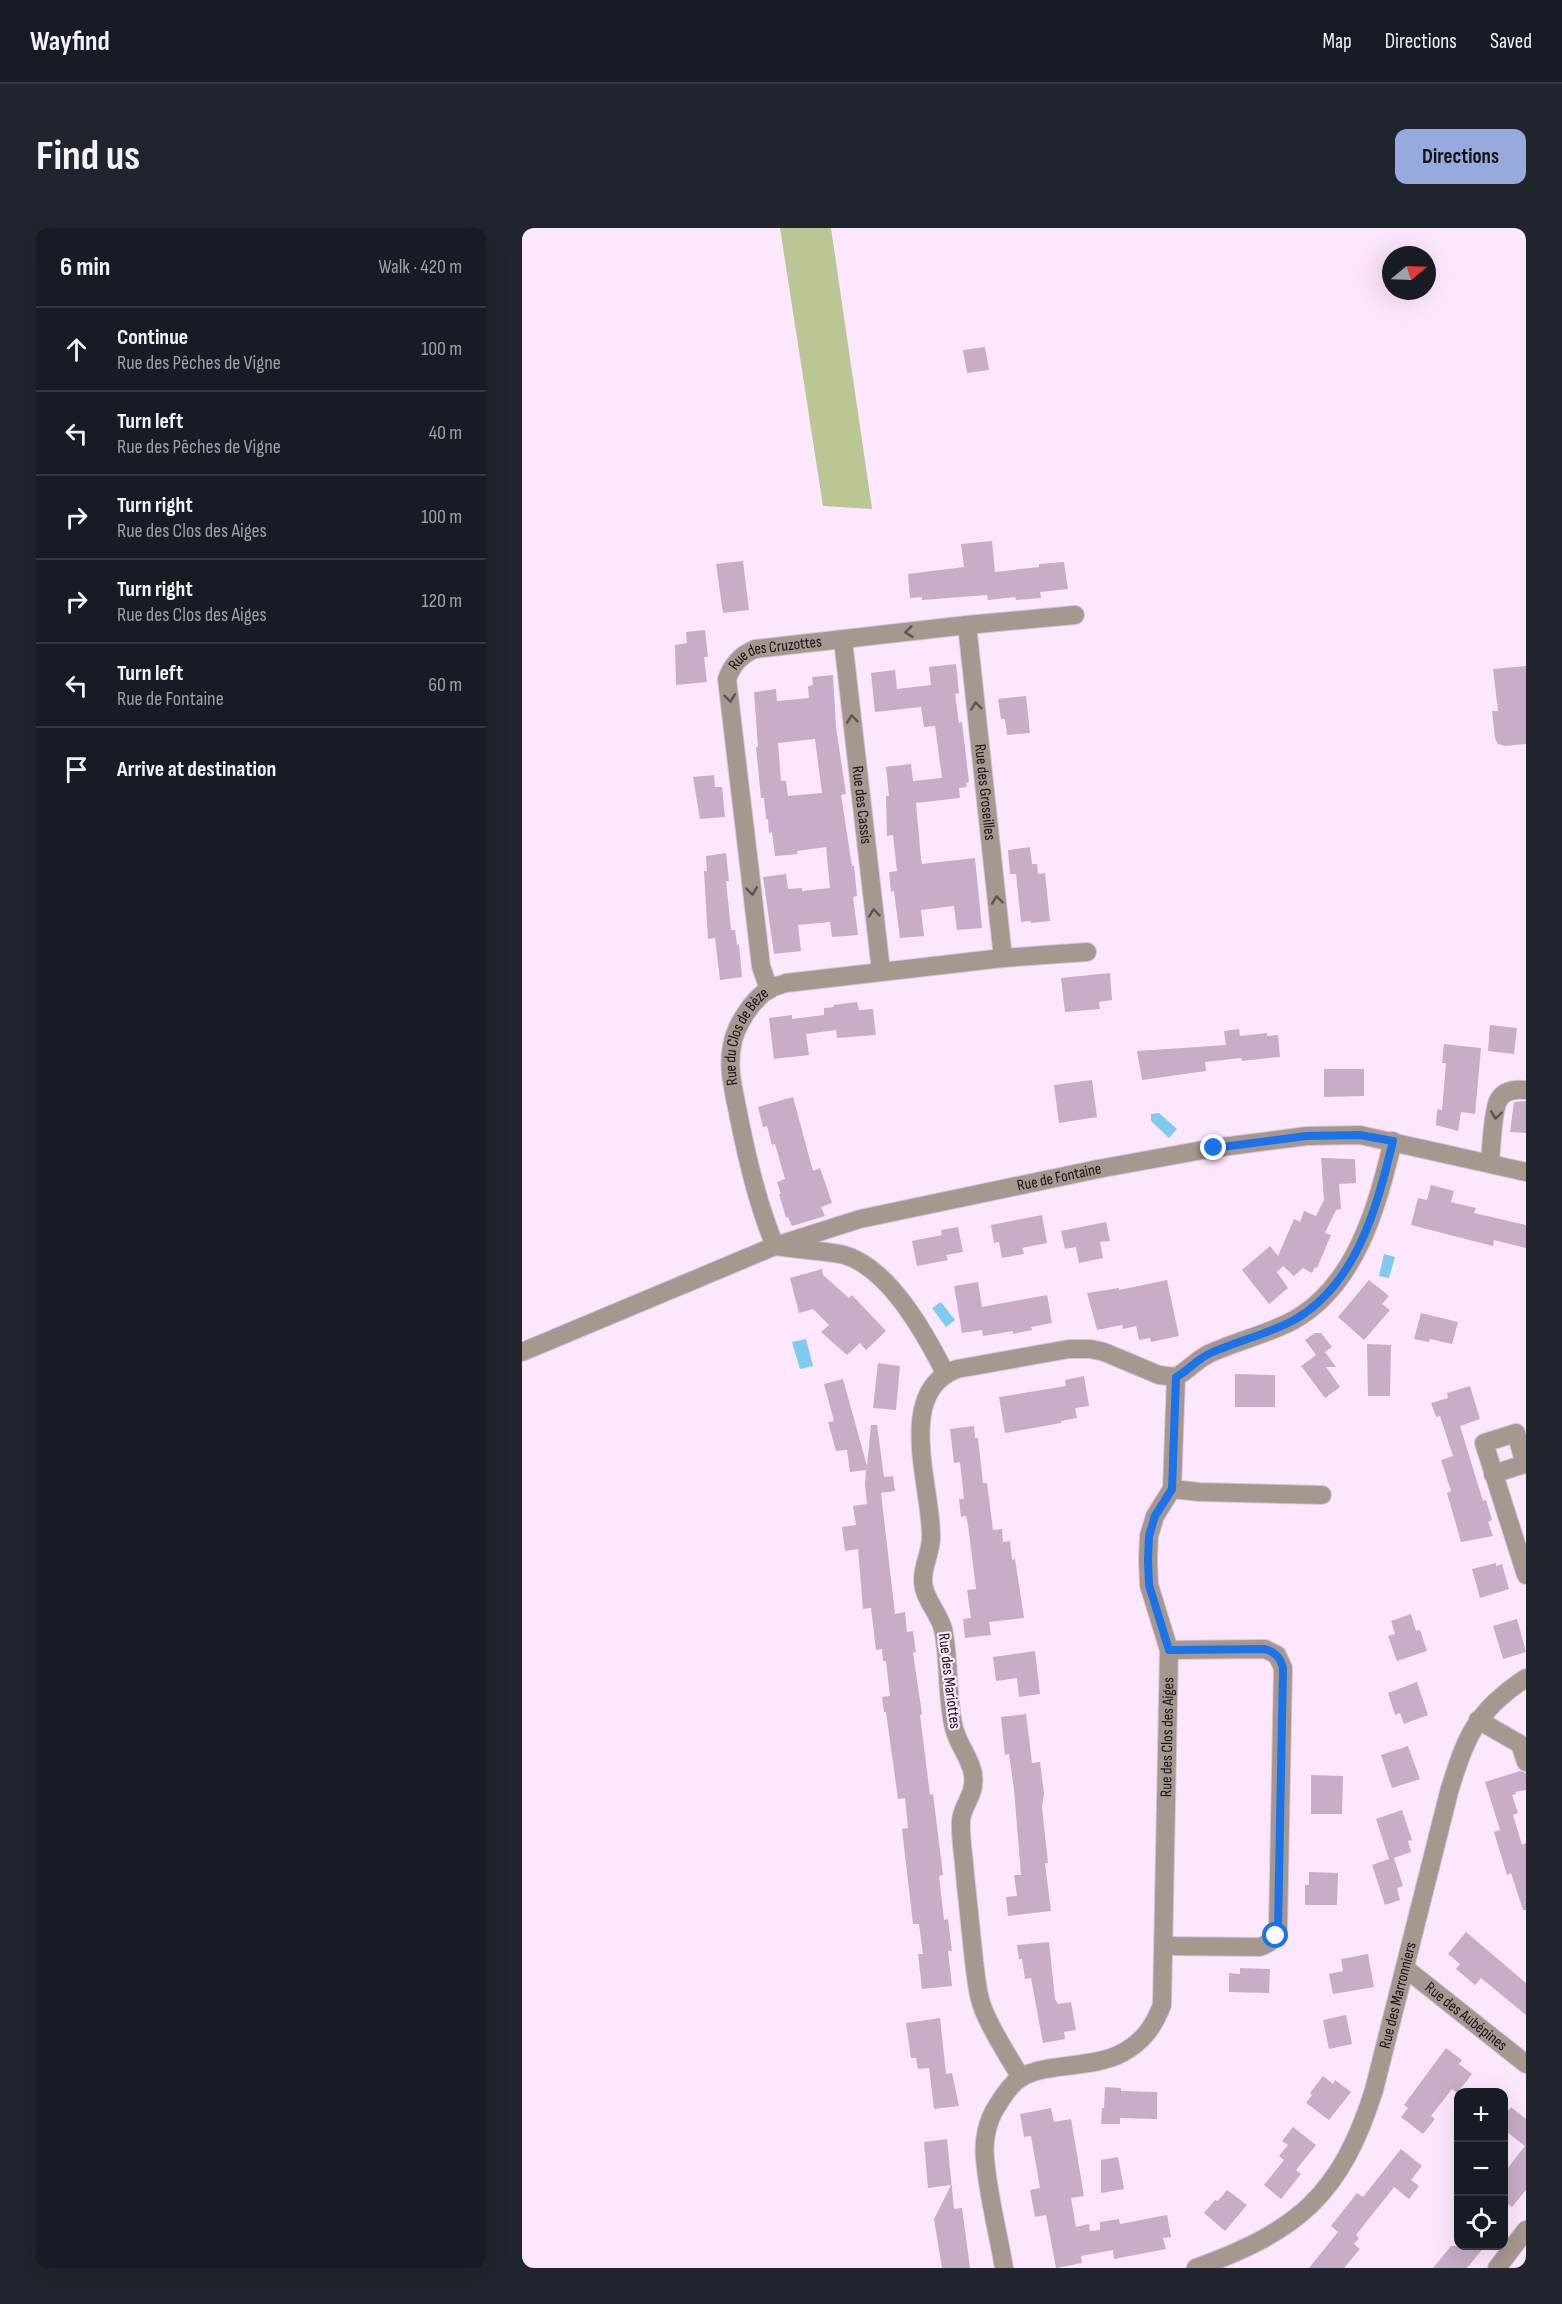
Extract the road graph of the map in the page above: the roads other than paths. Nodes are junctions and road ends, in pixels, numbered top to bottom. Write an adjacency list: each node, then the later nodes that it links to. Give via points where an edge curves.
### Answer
1 (1075, 615): 2 (street, Rue des Cruzottes)
2 (967, 625): 3 (street, Rue des Cruzottes, one-way to 3); 5 (street, Rue des Groseilles, one-way to 2)
3 (843, 640): 6 (street, Rue des Cassis, one-way to 3); 7 (street, Rue des Cruzottes, one-way to 7, via 755,650 740,657 727,679 761,966)
4 (1087, 952): 5 (street, Rue du Clos de Bèze)
5 (1003, 958): 6 (street, Rue du Clos de Bèze)
6 (881, 971): 7 (street, Rue du Clos de Bèze, via 786,983)
7 (769, 990): 12 (street, Rue du Clos de Bèze, via 753,1005 735,1033 730,1064 751,1174)
8 (1526, 1090): 10 (street, one-way to 10, via 1514,1089 1498,1101)
9 (1393, 1141): 10 (street, Rue de Fontaine); 12 (street, Rue de Fontaine, via 1360,1135 1306,1136 1214,1148 881,1213); 15 (street, via 1363,1240 1328,1292 1296,1318 1260,1336 1212,1352)
10 (1490, 1162): 11 (street, Rue de Fontaine)
11 (1526, 1172)
12 (775, 1246): 13 (street, Rue de Fontaine); 14 (street, via 841,1254 861,1262 904,1305)
13 (522, 1352)
14 (945, 1373): 15 (street, via 1069,1349 1091,1349 1159,1375); 27 (street, Rue des Mariottes, via 925,1402 921,1420 931,1540 922,1575 924,1591 943,1628 954,1731 973,1775 974,1786 961,1820 979,1992 988,2019)
15 (1176, 1377): 17 (street)
16 (1494, 1474): 19 (street)
17 (1172, 1489): 18 (street); 20 (street, Rue des Clos des Aiges, via 1155,1516 1148,1560 1149,1585)
18 (1322, 1495)
19 (1526, 1575)
20 (1169, 1650): 24 (street, Rue des Clos des Aiges); 24 (street, via 1265,1649 1277,1655 1283,1668 1276,1936 1259,1947)
21 (1526, 1678): 22 (street, Rue des Marronniers, via 1505,1692)
22 (1478, 1720): 23 (street, via 1520,1744); 25 (street, Rue des Marronniers, via 1461,1752 1449,1792)
23 (1526, 1762)
24 (1164, 1946): 27 (street, Rue des Clos des Aiges, via 1162,2005 1145,2037 1111,2058)
25 (1405, 1968): 26 (street, Rue des Aubépines); 29 (street, Rue des Marronniers, via 1374,2091 1350,2152 1310,2207)
26 (1526, 2064)
27 (1021, 2078): 31 (street, via 993,2112 986,2135 985,2159)
28 (1526, 2230): 32 (street)
29 (1241, 2260): 30 (street, Rue des Marronniers)
30 (1201, 2266)
31 (1004, 2268)
32 (1497, 2268)

